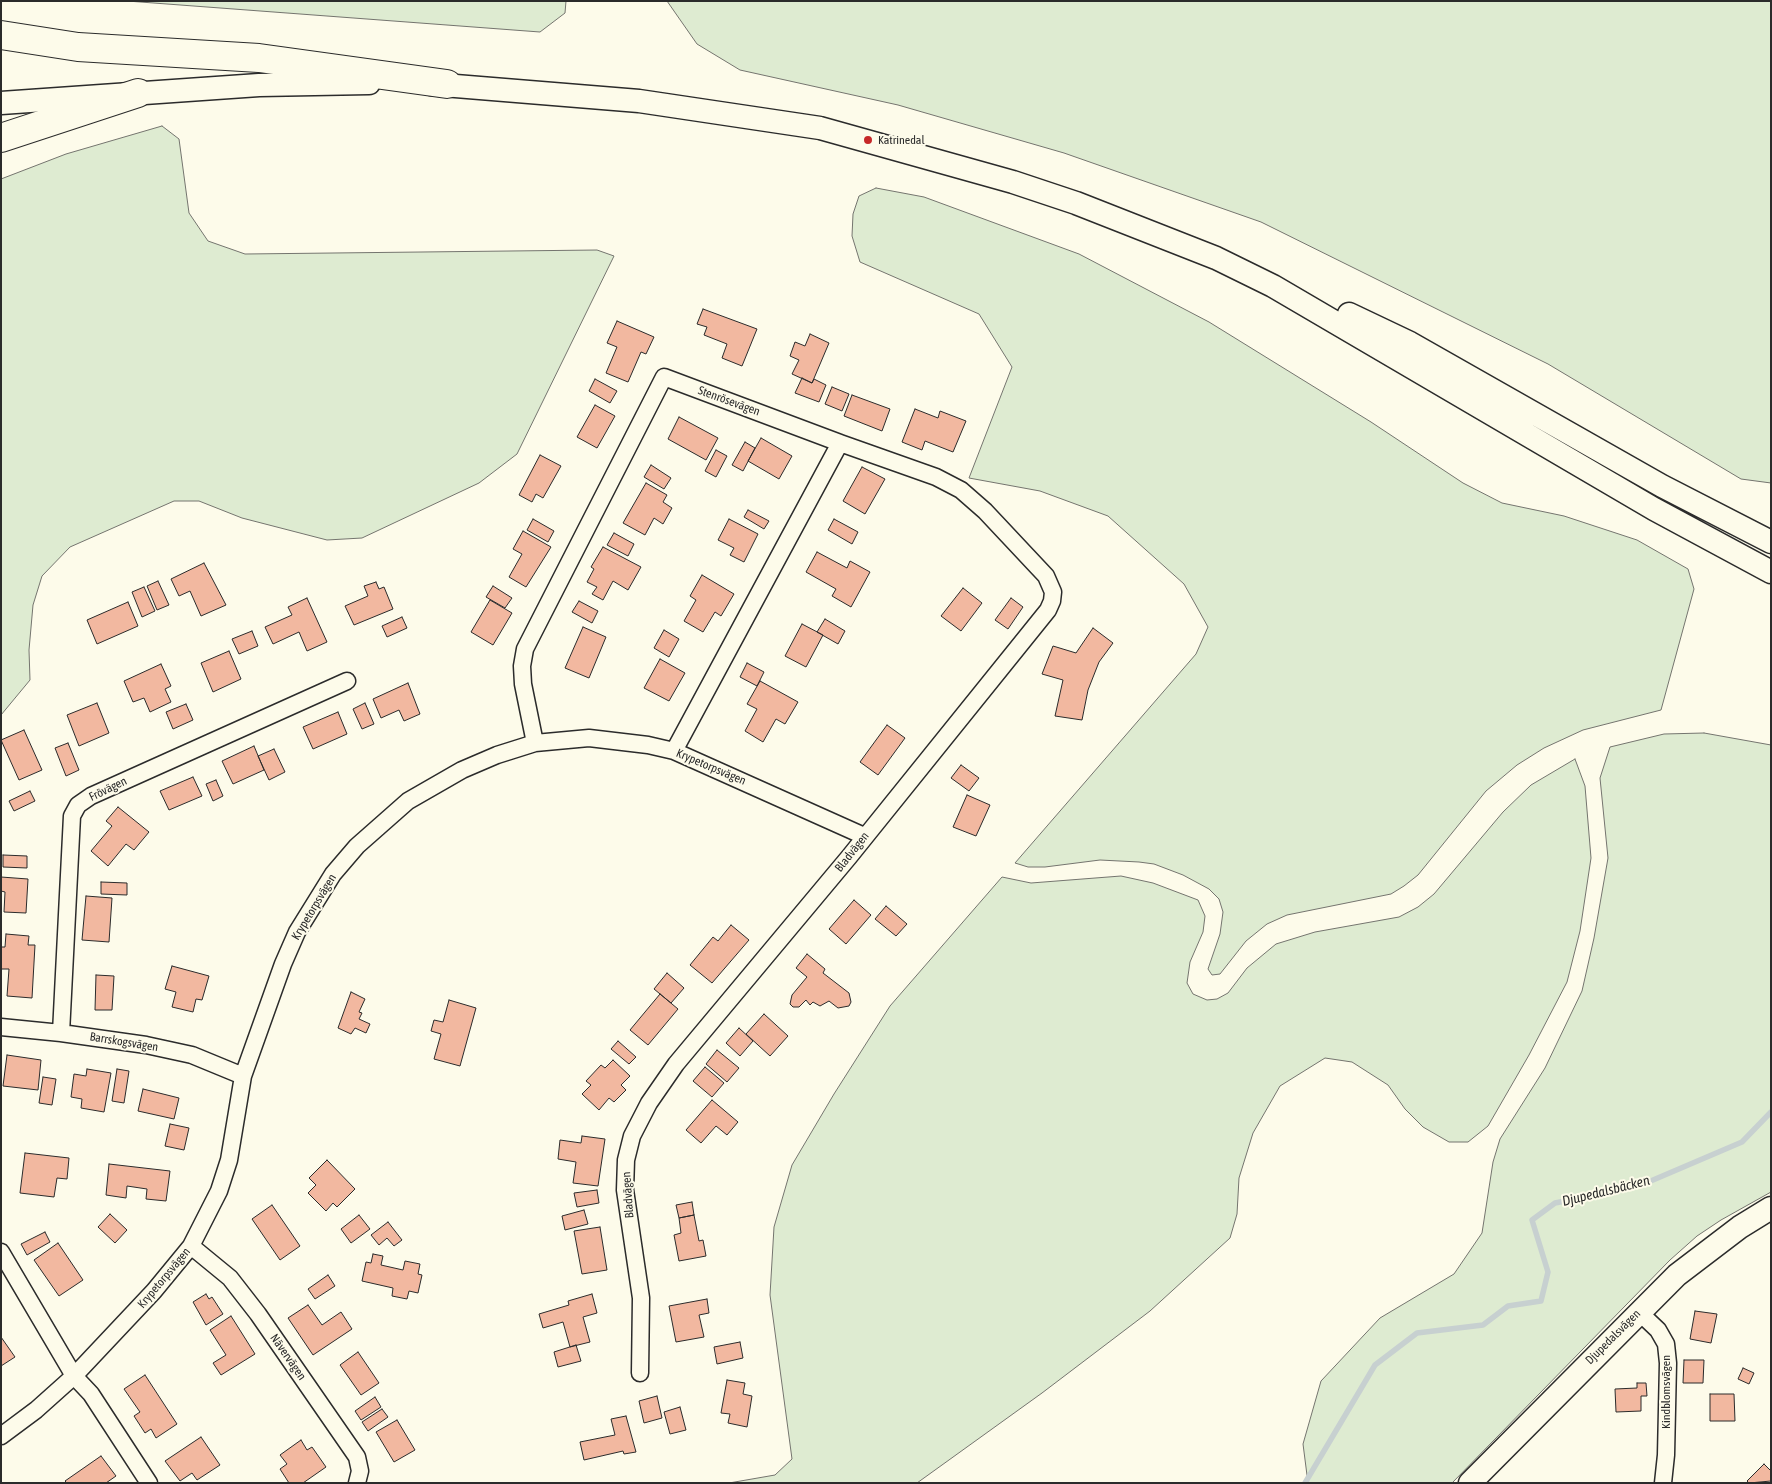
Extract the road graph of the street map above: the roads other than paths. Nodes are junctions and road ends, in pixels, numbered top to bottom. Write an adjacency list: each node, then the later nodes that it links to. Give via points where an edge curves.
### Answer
1 (1, 34): 2 (highway, via 78,47 259,58)
2 (447, 84): 3 (main road, via 315,83); 6 (main road, via 672,104 820,128 1076,203 1216,258)
3 (138, 93): 4 (main road); 5 (highway)
4 (1, 103)
5 (1, 138)
6 (1274, 286): 8 (main road, via 1344,312 1410,343 1662,486); 9 (main road, via 1654,509)
7 (840, 443): 11 (street, Stenrösevägen, via 664,377 525,649 523,684); 12 (street); 13 (street, Bladvägen, via 936,476 961,490 1046,576 1053,592 1048,610)
8 (1771, 542)
9 (1771, 572)
10 (347, 680): 15 (street, Frövägen, via 91,796 78,805 72,816)
11 (535, 742): 12 (street, Krypetorpsvägen, via 589,738); 16 (street, Krypetorpsvägen, via 488,759 432,786 408,801 357,846 334,874 282,964)
12 (674, 751): 13 (street, Krypetorpsvägen)
13 (864, 836): 21 (street, Bladvägen, via 676,1064 649,1103 632,1136 626,1160 625,1190 641,1298)
14 (1, 1027): 15 (street, Barrskogsvägen)
15 (61, 1033): 16 (street, Barrskogsvägen, via 192,1055)
16 (243, 1076): 18 (street, Krypetorpsvägen, via 229,1160 219,1192)
17 (1771, 1208): 20 (main road, Djupedalsvägen, via 1705,1252)
18 (191, 1246): 22 (street, Krypetorpsvägen, via 154,1291); 25 (street, Nävervägen, via 230,1278 258,1314 356,1457 360,1471)
19 (1, 1252): 22 (street)
20 (1638, 1311): 26 (main road, Djupedalsvägen); 27 (street, Kindblomsvägen, via 1658,1330 1666,1344)
21 (640, 1373)
22 (74, 1376): 23 (street, Krypetorpsvägen); 24 (street, via 91,1394)
23 (1, 1436)
24 (149, 1483)
25 (357, 1483)
26 (1470, 1483)
27 (1663, 1483)

